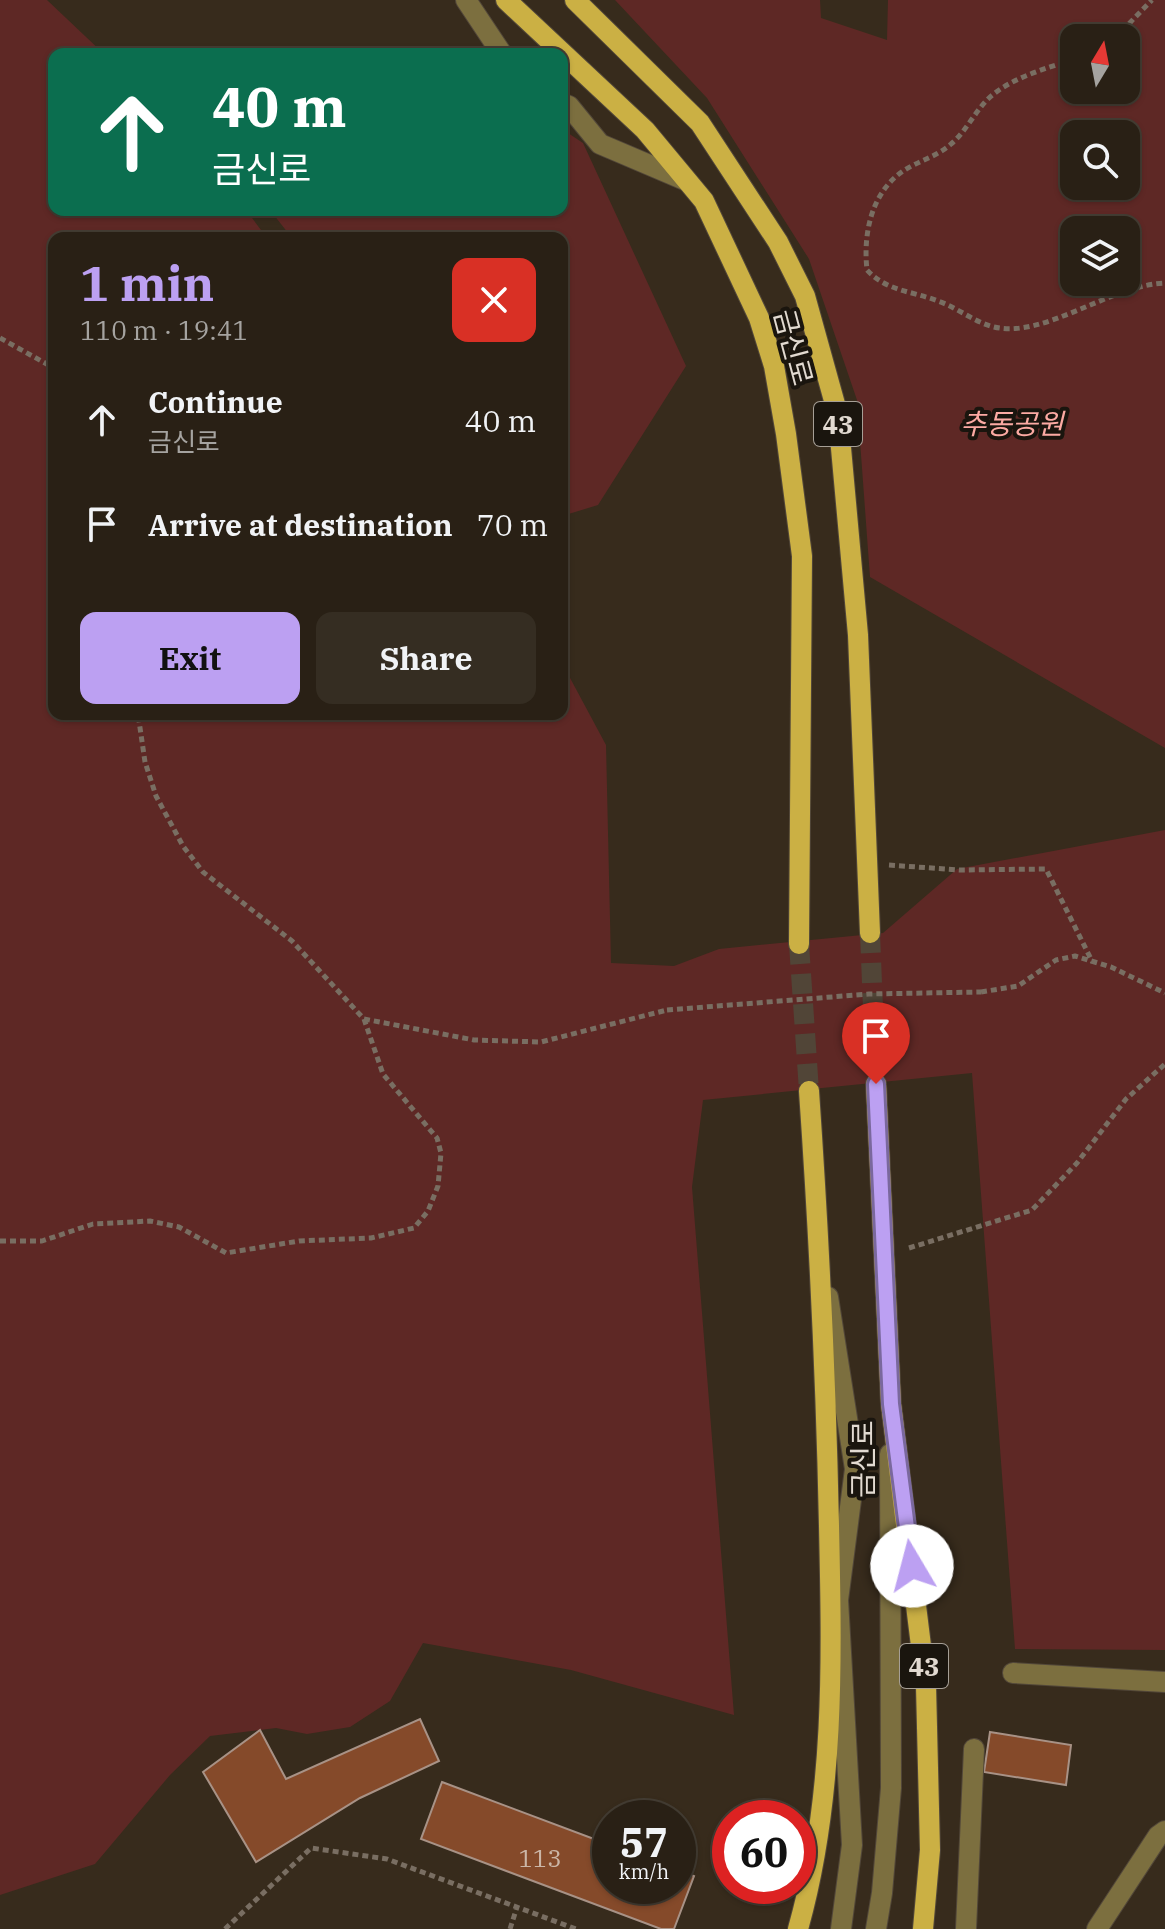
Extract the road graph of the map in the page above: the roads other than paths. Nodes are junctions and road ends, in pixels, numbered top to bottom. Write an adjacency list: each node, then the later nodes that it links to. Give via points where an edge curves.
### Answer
1 (466, 0): 4 (street)
2 (506, 0): 5 (main road, 금신로 / 43)
3 (575, 0): 9 (main road, 금신로 / 43, via 700,123 778,242 805,296 838,415 858,635)
4 (498, 48)
5 (557, 48)
6 (568, 58): 8 (main road, 금신로 / 43, via 645,130)
7 (568, 106): 8 (street, via 600,144)
8 (687, 181): 10 (main road, 금신로 / 43, via 704,201 759,318 786,434 802,556)
9 (870, 933)
10 (799, 944)
11 (876, 1084): 14 (main road, 금신로 / 43)
12 (809, 1091): 13 (main road, 금신로)
13 (819, 1235): 19 (street, 금신로, via 855,1469 838,1600 852,1805); 20 (main road, via 831,1641 824,1812)
14 (891, 1404): 21 (street, 금신로, via 891,1788); 22 (main road, 43, via 926,1686 930,1850)
15 (1013, 1673): 16 (street)
16 (1165, 1682)
17 (974, 1749): 23 (street)
18 (1165, 1831): 24 (street)
19 (842, 1928)
20 (798, 1929)
21 (876, 1929)
22 (923, 1929)
23 (966, 1929)
24 (1097, 1929)

